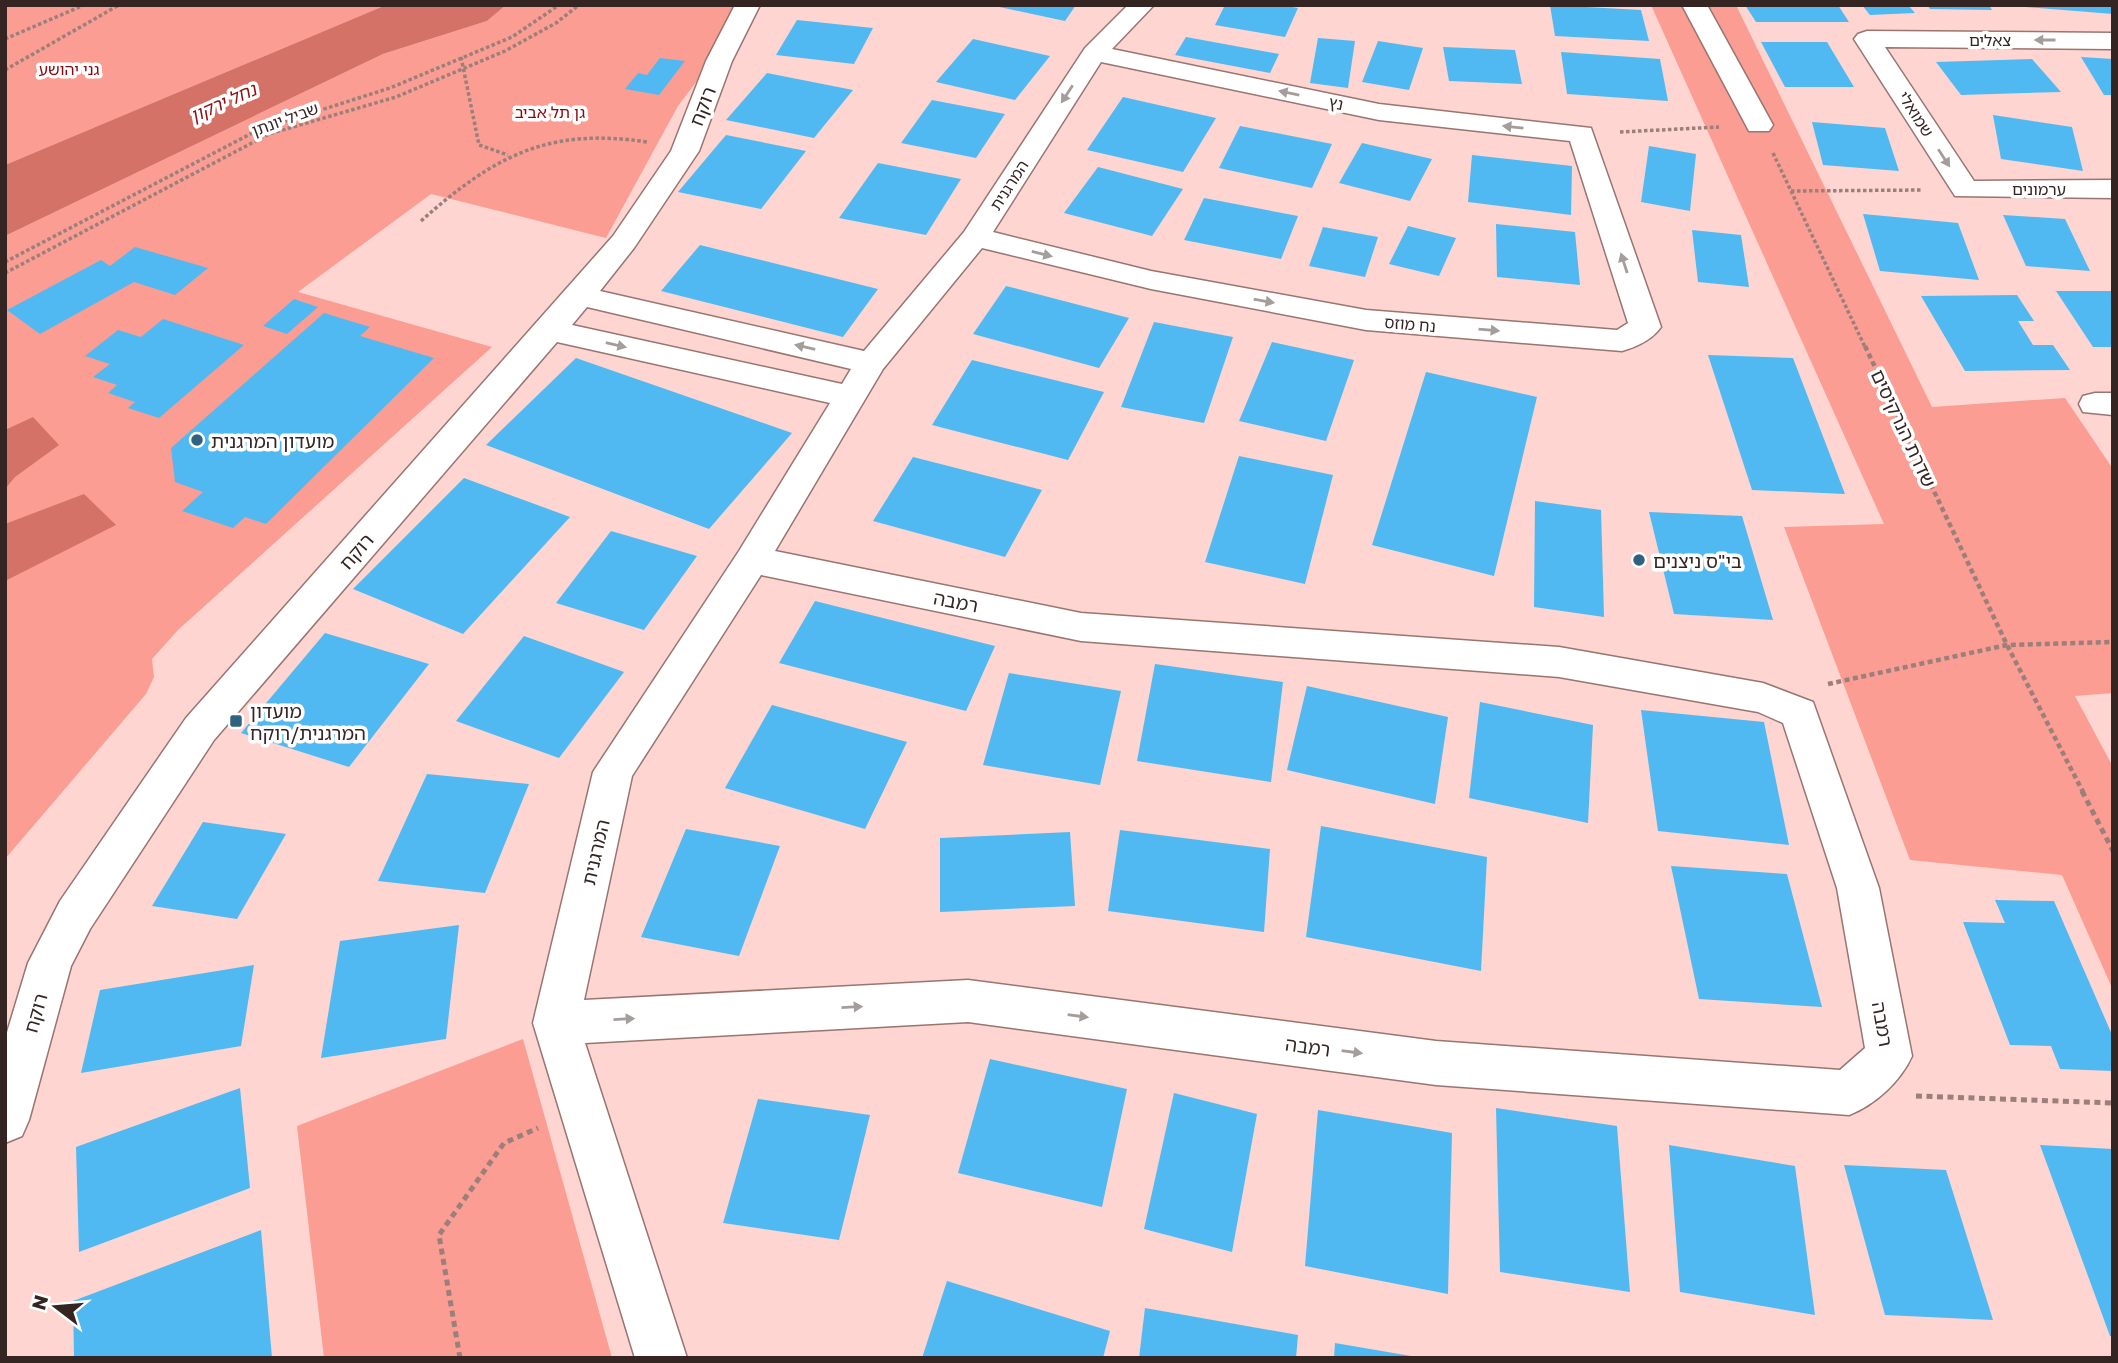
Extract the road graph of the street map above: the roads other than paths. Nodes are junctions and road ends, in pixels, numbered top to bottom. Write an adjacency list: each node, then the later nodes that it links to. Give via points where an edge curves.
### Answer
1 (748, 5): 12 (street, רוקח, via 719,61 685,151 624,242)
2 (1142, 5): 6 (street, המרגנית)
3 (1694, 5): 7 (street)
4 (1867, 39): 5 (street, צאלים, one-way to 4); 10 (street, שמואלי, one-way to 10)
5 (2113, 40)
6 (1094, 53): 8 (street, נץ, one-way to 6, via 1379,112); 11 (street, המרגנית, one-way to 11)
7 (1759, 125)
8 (1581, 134): 11 (street, נח מוזס, one-way to 8, via 1151,280 1366,320 1622,341 1645,327)
9 (2113, 189): 10 (street, ערמונים)
10 (1965, 190)
11 (975, 237): 14 (street, המרגנית)
12 (580, 296): 13 (street, רוקח); 14 (street, one-way to 12)
13 (550, 330): 15 (street, one-way to 15); 18 (street, רוקח, via 200,729 75,915 50,963)
14 (872, 363): 15 (street, המרגנית)
15 (851, 397): 16 (street, המרגנית)
16 (752, 560): 17 (street, המרגנית, via 613,772); 17 (street, רמבה, one-way to 16, via 968,1001 1436,1063 1849,1093 1889,1056 1858,887 1799,713 1763,698 1559,662 1081,627)
17 (556, 1023): 19 (street)
18 (5, 1120)
19 (661, 1358)

